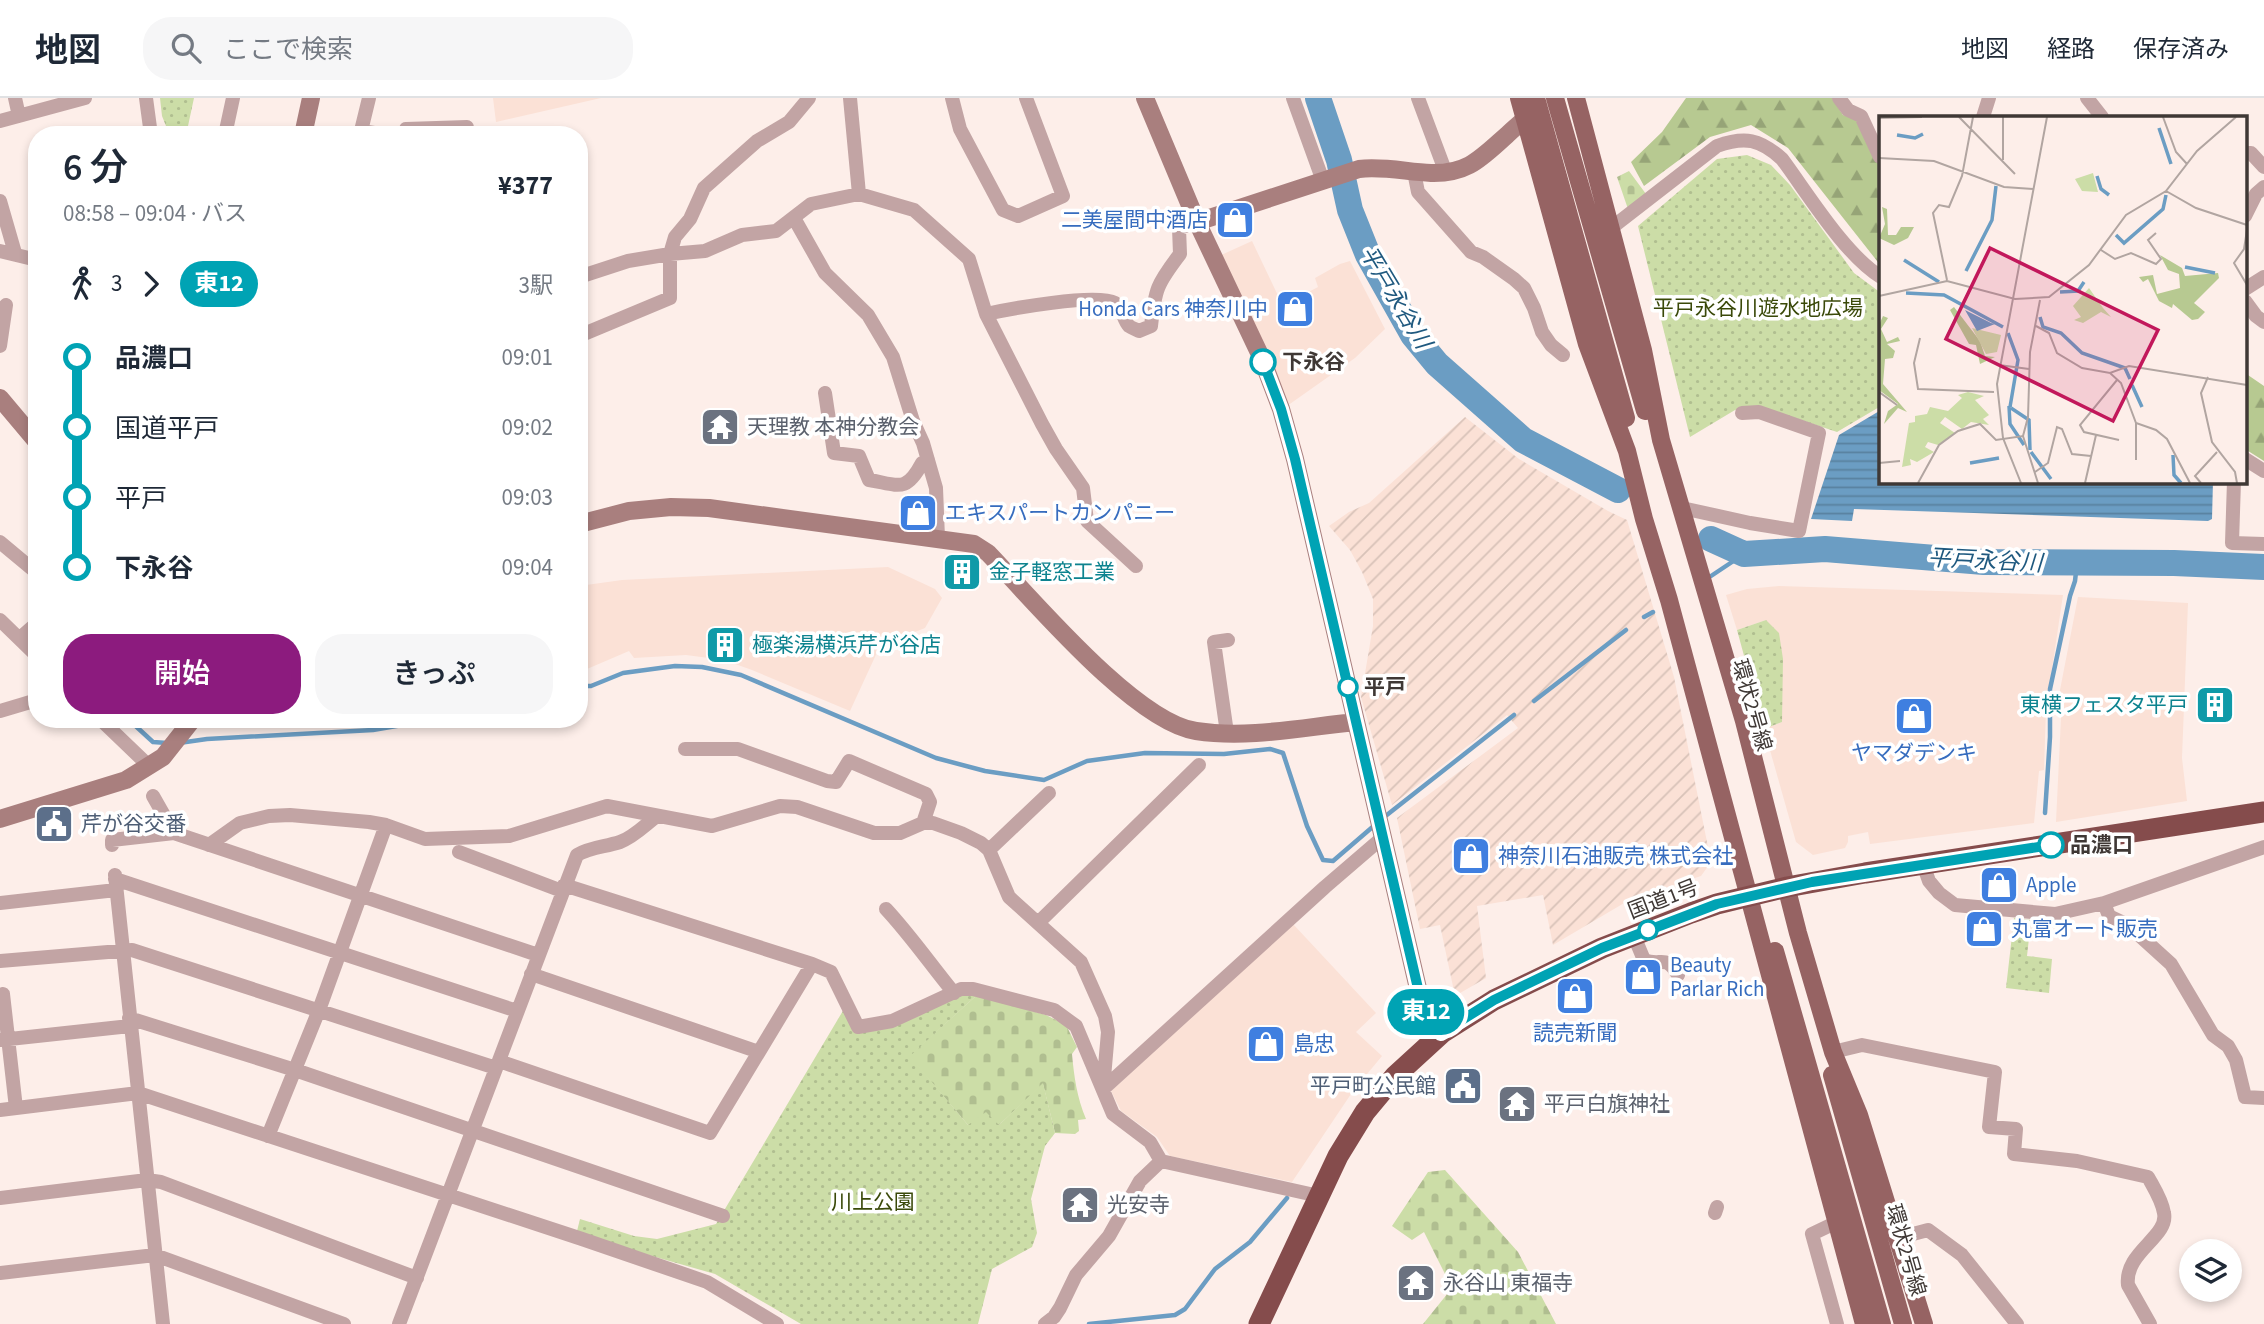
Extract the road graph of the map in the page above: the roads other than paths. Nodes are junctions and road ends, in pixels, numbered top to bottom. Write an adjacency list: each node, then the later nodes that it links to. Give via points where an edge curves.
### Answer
1 (15, 98): 22 (street)
2 (85, 98): 22 (street)
3 (146, 98): 27 (street)
4 (233, 98): 28 (street)
5 (311, 98): 29 (street)
6 (369, 98): 30 (street)
7 (809, 98): 45 (street, via 789,122 757,141 704,188 690,219 674,237)
8 (850, 98): 38 (street)
9 (952, 98): 10 (street, via 960,130 1003,209 1018,216 1063,196)
10 (1026, 98)
11 (1145, 98): 42 (street)
12 (1293, 98): 36 (street)
13 (1419, 98): 35 (street)
14 (1519, 98): 25 (main road)
15 (1536, 98): 157 (main road, 環状2号線)
16 (1544, 98): 25 (street)
17 (1555, 98): 148 (main road, 環状2号線)
18 (1839, 98): 32 (street, via 1848,110 1861,116)
19 (1989, 98): 23 (street)
20 (2087, 98): 24 (street)
21 (1576, 100): 43 (main road)
22 (19, 116): 26 (street)
23 (1983, 116)
24 (2101, 116)
25 (1526, 120): 35 (street, via 1476,163); 106 (main road, via 1587,344 1627,451)
26 (0, 121)
27 (150, 126)
28 (227, 126)
29 (305, 126)
30 (362, 126)
31 (2246, 153): 33 (street)
32 (1879, 155)
33 (2264, 167)
34 (1414, 172): 35 (street); 36 (street, via 1373,167); 57 (street, via 1418,192 1471,252 1524,288 1542,332)
35 (1447, 173)
36 (1327, 180): 42 (street)
37 (2264, 187): 40 (street)
38 (859, 194): 41 (street, via 811,204); 53 (street, via 914,210 969,259)
39 (0, 201): 44 (street)
40 (2246, 214)
41 (794, 218): 45 (street, via 776,231 742,236 705,251); 62 (street, via 825,273 868,315 883,337)
42 (1197, 222): 53 (street, via 1179,228 1180,254 1154,294 1151,327 1139,331 1129,326 1120,307 1102,300 1037,304); 80 (street, via 1281,409)
43 (1611, 229): 48 (street, via 1717,146 1733,140 1755,141 1782,159 1854,256); 66 (main road, via 1661,440)
44 (7, 252): 46 (street)
45 (670, 254): 47 (street, via 628,261); 55 (street, via 670,299)
46 (28, 258)
47 (588, 275)
48 (1879, 276)
49 (2264, 277): 50 (street)
50 (2246, 288)
51 (2246, 302): 54 (street)
52 (6, 305): 56 (street)
53 (986, 314): 72 (street, via 1042,424 1083,488 1087,521)
54 (2264, 322)
55 (588, 332)
56 (0, 346)
57 (1563, 355)
58 (825, 393): 62 (street, via 834,453 859,456 869,480 901,485 913,480)
59 (0, 399): 61 (street)
60 (1742, 413): 66 (street, via 1759,412 1819,433 1799,531)
61 (28, 432)
62 (928, 460): 68 (street, via 936,488)
63 (2246, 460): 64 (street)
64 (2264, 471)
65 (2234, 483): 70 (street, via 2232,543)
66 (1682, 508): 103 (main road)
67 (588, 522): 68 (street, via 629,511 696,508)
68 (938, 538): 83 (street, via 974,544 988,553 1085,655 1167,722 1194,731)
69 (0, 542): 71 (street)
70 (2264, 544)
71 (28, 565)
72 (1136, 566)
73 (0, 620): 75 (street)
74 (28, 631): 75 (street)
75 (20, 638): 77 (street)
76 (1228, 640): 83 (street, via 1214,642)
77 (28, 646)
78 (28, 703): 79 (street)
79 (0, 711)
80 (1356, 722): 83 (street); 95 (street)
81 (112, 728): 85 (street)
82 (185, 728): 85 (street)
83 (1227, 733)
84 (685, 749): 92 (street, via 738,749 835,782 849,761 926,794 930,802)
85 (156, 761): 91 (street, via 126,780)
86 (1199, 765): 110 (street)
87 (1049, 793): 100 (street)
88 (153, 796): 94 (street)
89 (2264, 812): 101 (highway, 国道1号)
90 (657, 816): 92 (street, via 712,826 780,806 797,807 874,833 900,833); 96 (street, via 607,806 509,836); 104 (street, via 632,836 577,855)
91 (0, 819)
92 (923, 822): 100 (street, via 961,832)
93 (386, 825): 96 (street); 98 (street, via 269,816 240,823); 105 (street)
94 (174, 833): 97 (street, via 112,841); 98 (street)
95 (1382, 838): 124 (street, via 1420,997); 130 (street)
96 (425, 839): 104 (street)
97 (112, 845)
98 (209, 845): 105 (street)
99 (2264, 847): 108 (street)
100 (989, 850): 110 (street, via 1009,897)
101 (1923, 864): 103 (highway, 国道1号); 108 (street, via 1938,893 1955,905 2055,914)
102 (115, 882): 107 (street); 112 (street); 113 (street)
103 (1787, 887): 106 (highway, 国道1号); 127 (main road)
104 (563, 888): 114 (street); 116 (street)
105 (360, 896): 113 (street); 114 (street)
106 (1748, 896): 111 (highway, 国道1号); 143 (main road)
107 (0, 903)
108 (2104, 903): 132 (street, via 2109,916 2128,925 2171,964 2213,1035 2228,1046 2236,1060 2245,1097)
109 (886, 909): 119 (street)
110 (1038, 923): 130 (street, via 1080,962 1105,1016)
111 (1634, 936): 118 (street, via 1644,960 1672,965); 124 (highway, 国道1号, via 1494,1000)
112 (122, 950): 115 (street); 121 (street); 123 (street)
113 (340, 953): 121 (street); 122 (street)
114 (538, 955): 117 (street)
115 (0, 961)
116 (812, 964): 119 (street, via 831,972 858,1027 892,1021); 126 (street)
117 (531, 974): 122 (street); 126 (street)
118 (1678, 975)
119 (954, 993): 130 (street, via 973,989 1066,1017 1076,1026)
120 (3, 994): 125 (street)
121 (319, 1010): 128 (street); 129 (street)
122 (517, 1011): 128 (street)
123 (130, 1022): 125 (street); 129 (street); 131 (street)
124 (1441, 1033): 140 (highway, 国道1号, via 1365,1112)
125 (4, 1040): 133 (street)
126 (759, 1052): 128 (street, via 710,1133)
127 (1833, 1052): 144 (main road, via 1859,1115); 160 (street, via 1862,1045 1995,1072 1989,1127 2015,1129 2014,1154 2077,1161 2148,1177 2165,1213 2164,1223 2133,1260 2127,1278)
128 (498, 1064): 135 (street)
129 (295, 1070): 135 (street); 136 (street)
130 (1103, 1089): 137 (street, via 1114,1114 1150,1142)
131 (138, 1093): 133 (street); 136 (street); 138 (street)
132 (2264, 1098)
133 (16, 1108): 134 (street)
134 (0, 1110)
135 (473, 1132): 139 (street); 142 (street)
136 (268, 1136): 139 (street)
137 (1161, 1161): 140 (street); 153 (street, via 1140,1181 1109,1236 1076,1275 1060,1308)
138 (147, 1180): 141 (street); 145 (street); 147 (street)
139 (449, 1196): 147 (street); 152 (street, via 707,1282)
140 (1319, 1196): 154 (highway, 国道1号)
141 (0, 1198)
142 (723, 1216)
143 (1835, 1223): 155 (street, via 1812,1234); 156 (main road)
144 (1898, 1238): 158 (main road); 159 (street, via 1928,1230 1937,1236 1962,1255)
145 (155, 1255): 146 (street); 149 (street); 150 (street)
146 (0, 1273)
147 (417, 1278): 151 (street)
148 (1903, 1323)
149 (163, 1324)
150 (344, 1324)
151 (399, 1324)
152 (777, 1324)
153 (1045, 1324)
154 (1259, 1324)
155 (1837, 1324)
156 (1864, 1324)
157 (1882, 1324)
158 (1924, 1324)
159 (2017, 1324)
160 (2150, 1324)

